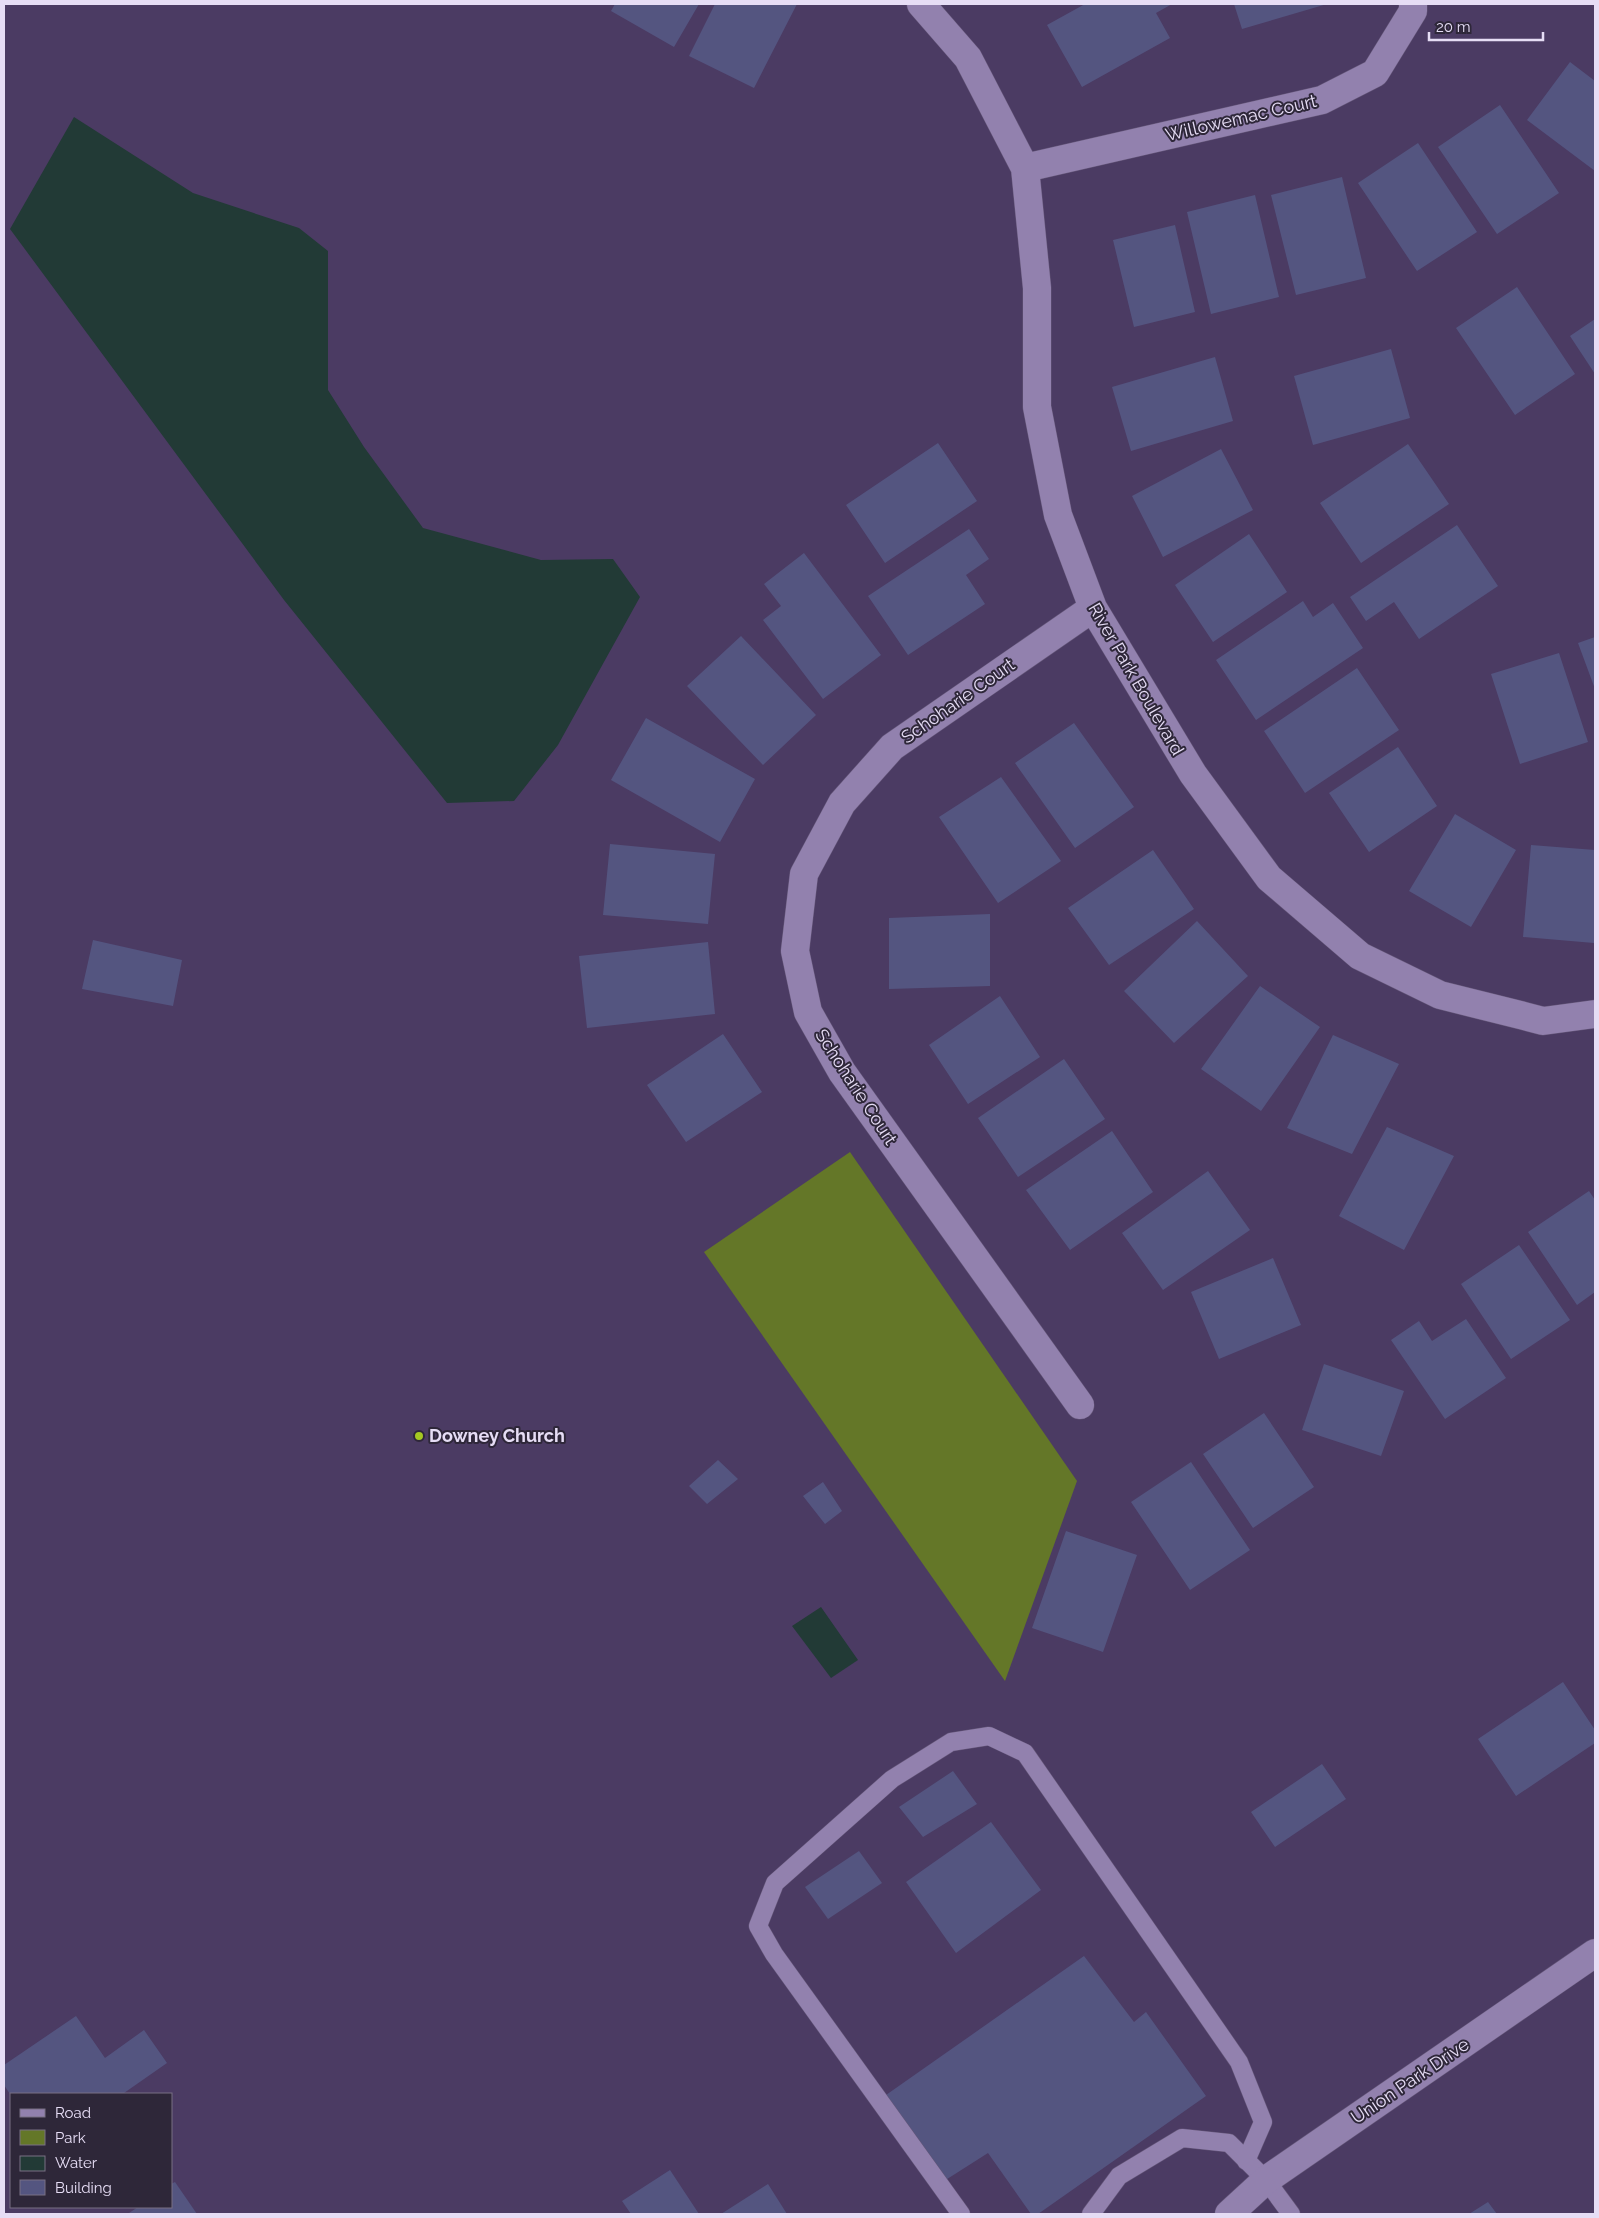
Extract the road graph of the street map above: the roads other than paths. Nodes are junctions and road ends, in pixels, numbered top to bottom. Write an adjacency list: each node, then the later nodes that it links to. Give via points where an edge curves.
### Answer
1 (921, 4): 3 (street, River Park Boulevard, via 968,58)
2 (1413, 4): 3 (street, Willowemac Court, via 1413,11 1374,73 1322,100)
3 (1025, 168): 4 (street, River Park Boulevard, via 1036,288 1038,407 1058,515)
4 (1093, 608): 5 (street, River Park Boulevard, via 1193,774 1269,878 1360,956 1440,995 1543,1021); 6 (street, Schoharie Court, via 892,747 842,803 804,874 795,951 808,1012 842,1072)
5 (1595, 1014)
6 (1080, 1404)
7 (1595, 1953): 9 (street, Union Park Drive)
8 (1246, 2161): 9 (lane); 10 (lane, via 1263,2122 1239,2062 1025,1753 989,1736 950,1742 892,1779 775,1884 758,1926 774,1954); 11 (lane, via 1229,2143 1182,2138 1119,2176)
9 (1266, 2180): 12 (street, Union Park Drive); 13 (lane)
10 (961, 2214)
11 (1090, 2214)
12 (1229, 2214)
13 (1291, 2214)

